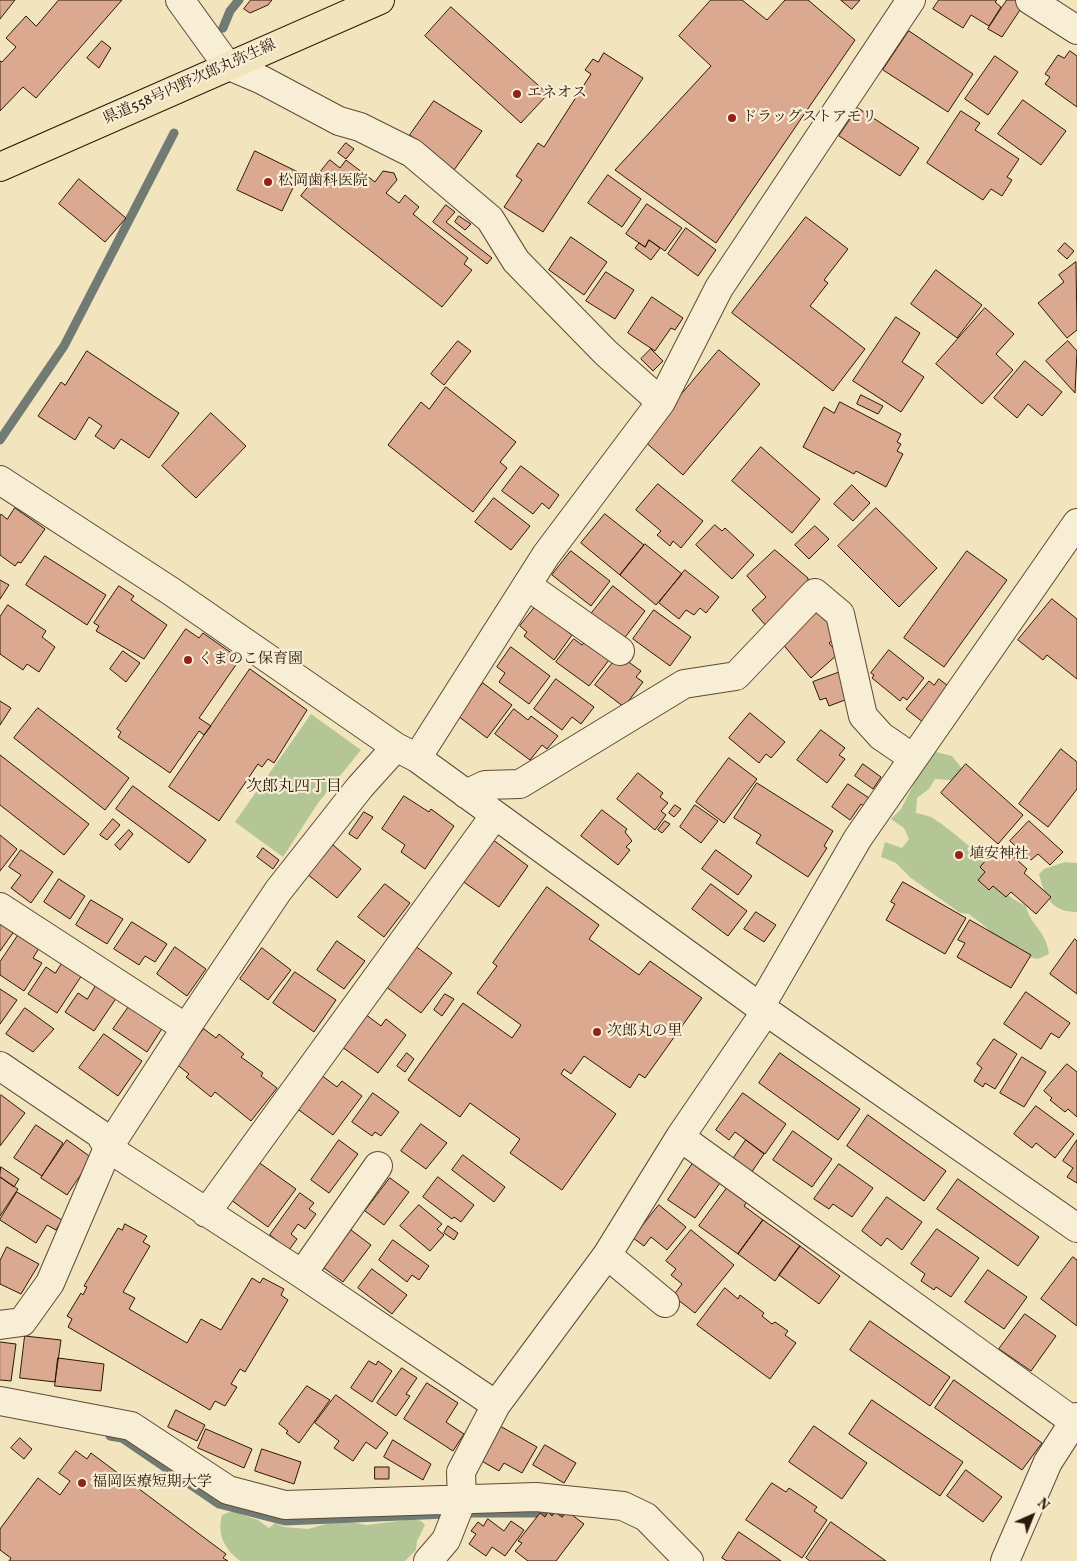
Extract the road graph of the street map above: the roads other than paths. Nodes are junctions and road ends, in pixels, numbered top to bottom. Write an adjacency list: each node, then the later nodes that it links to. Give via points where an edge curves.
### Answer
1 (180, 0): 6 (street)
2 (380, 0): 6 (main road, 県道558号内野次郎丸弥生線)
3 (911, 0): 8 (street, via 719,288)
4 (1030, 0): 5 (street)
5 (1077, 30)
6 (227, 65): 7 (main road, 県道558号内野次郎丸弥生線); 8 (street, via 412,153 490,219 516,260 606,353)
7 (0, 167)
8 (660, 402): 11 (street, via 546,554)
9 (0, 480): 13 (street)
10 (1077, 523): 14 (street)
11 (528, 586): 12 (street); 13 (street)
12 (620, 651)
13 (407, 752): 15 (street); 19 (street, via 360,787 278,891)
14 (913, 758): 15 (street, via 881,736 863,716 840,614 815,593 736,676 684,684 520,784 485,785); 18 (street, via 858,838)
15 (466, 794): 16 (street)
16 (495, 815): 18 (street); 24 (street)
17 (0, 907): 19 (street)
18 (763, 1009): 21 (street); 25 (street)
19 (186, 1028): 22 (street)
20 (0, 1066): 22 (street, via 100,1134)
21 (680, 1137): 26 (street); 32 (street)
22 (108, 1148): 24 (street); 29 (street, via 50,1283 22,1322)
23 (378, 1166): 27 (street)
24 (206, 1213): 27 (street)
25 (1077, 1228)
26 (607, 1255): 28 (street); 31 (street)
27 (302, 1274): 31 (street)
28 (665, 1303)
29 (0, 1325)
30 (0, 1401): 33 (street, via 131,1426 228,1490 285,1505)
31 (496, 1406): 33 (street, via 461,1472)
32 (1075, 1419): 36 (street, via 1048,1462)
33 (462, 1500): 34 (street); 35 (street, via 536,1497 623,1506 646,1517)
34 (438, 1558)
35 (690, 1561)
36 (1005, 1561)

